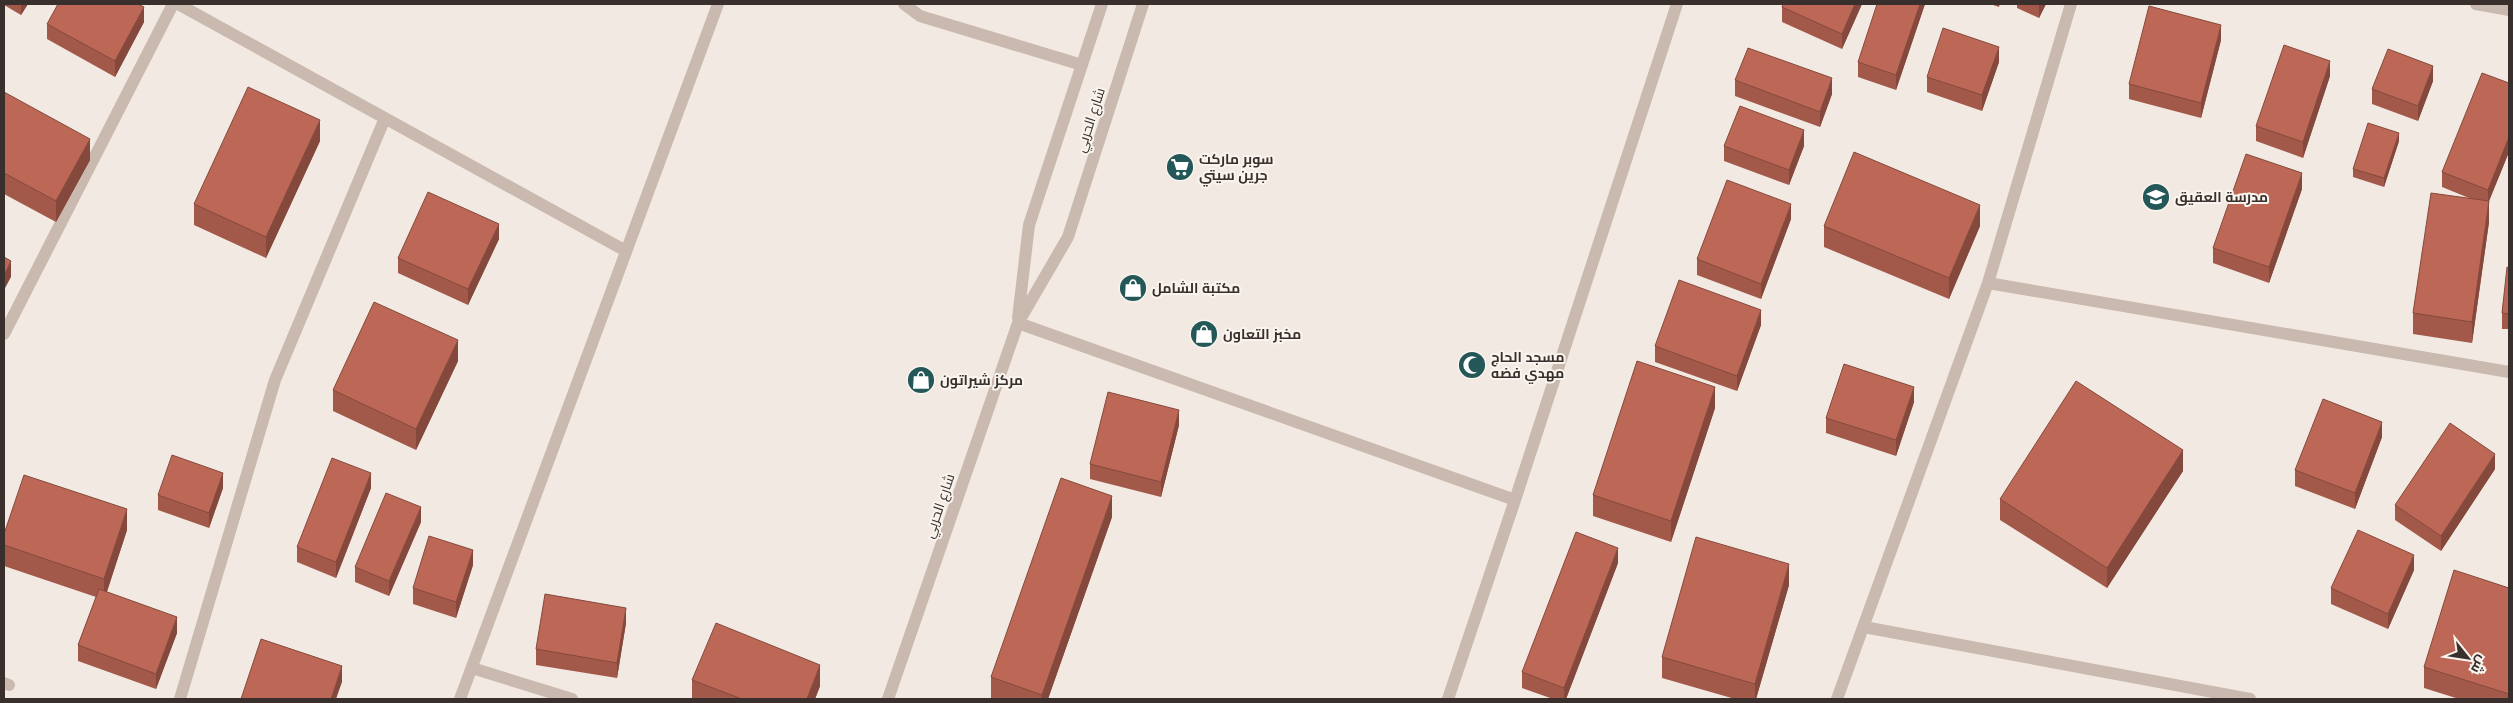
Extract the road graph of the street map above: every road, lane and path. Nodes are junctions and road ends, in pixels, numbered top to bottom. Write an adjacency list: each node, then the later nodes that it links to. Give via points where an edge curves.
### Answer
1 (173, 4): 16 (street)
2 (178, 4): 12 (street)
3 (718, 4): 13 (street)
4 (904, 4): 11 (street, via 920,16)
5 (1102, 4): 11 (street, شارع الحربي)
6 (1143, 4): 15 (street, شارع الحربي, via 1068,237)
7 (1677, 4): 18 (street)
8 (2071, 4): 14 (street)
9 (2476, 4): 10 (street)
10 (2509, 10)
11 (1082, 65): 15 (street, شارع الحربي, via 1029,225)
12 (385, 118): 13 (street); 21 (street, via 275,380)
13 (626, 251): 20 (street)
14 (1988, 283): 17 (street); 19 (street)
15 (1018, 323): 18 (street); 24 (street, شارع الحربي)
16 (4, 334)
17 (2509, 372)
18 (1515, 500): 25 (street)
19 (1864, 627): 26 (street); 27 (street)
20 (472, 668): 22 (street); 23 (street)
21 (180, 699)
22 (460, 699)
23 (572, 699)
24 (888, 699)
25 (1448, 699)
26 (1837, 699)
27 (2250, 699)

